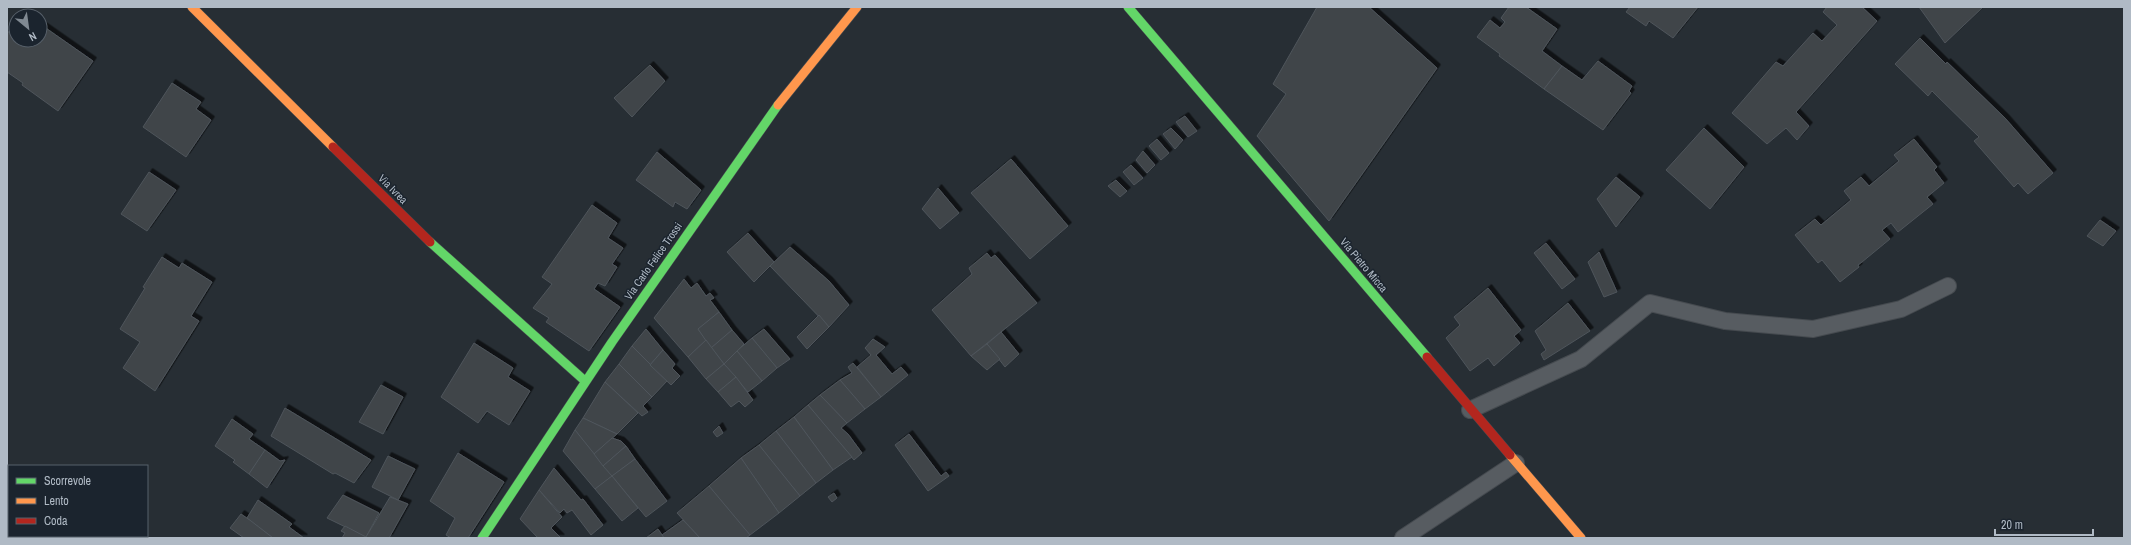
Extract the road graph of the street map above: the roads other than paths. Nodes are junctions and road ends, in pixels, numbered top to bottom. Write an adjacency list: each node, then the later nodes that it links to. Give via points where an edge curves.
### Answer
1 (192, 7): 5 (street, Via Ivrea, via 420,233)
2 (857, 7): 5 (street, Via Carlo Felice Trossi, via 806,67)
3 (1128, 7): 6 (street, Via Pietro Micca)
4 (1948, 286): 6 (lane, via 1900,309 1813,328 1725,321 1650,303 1581,359)
5 (585, 381): 8 (street, Via Carlo Felice Trossi)
6 (1470, 410): 7 (street, Via Pietro Micca)
7 (1516, 463): 9 (lane); 10 (street, Via Pietro Micca)
8 (482, 538)
9 (1403, 538)
10 (1581, 538)

